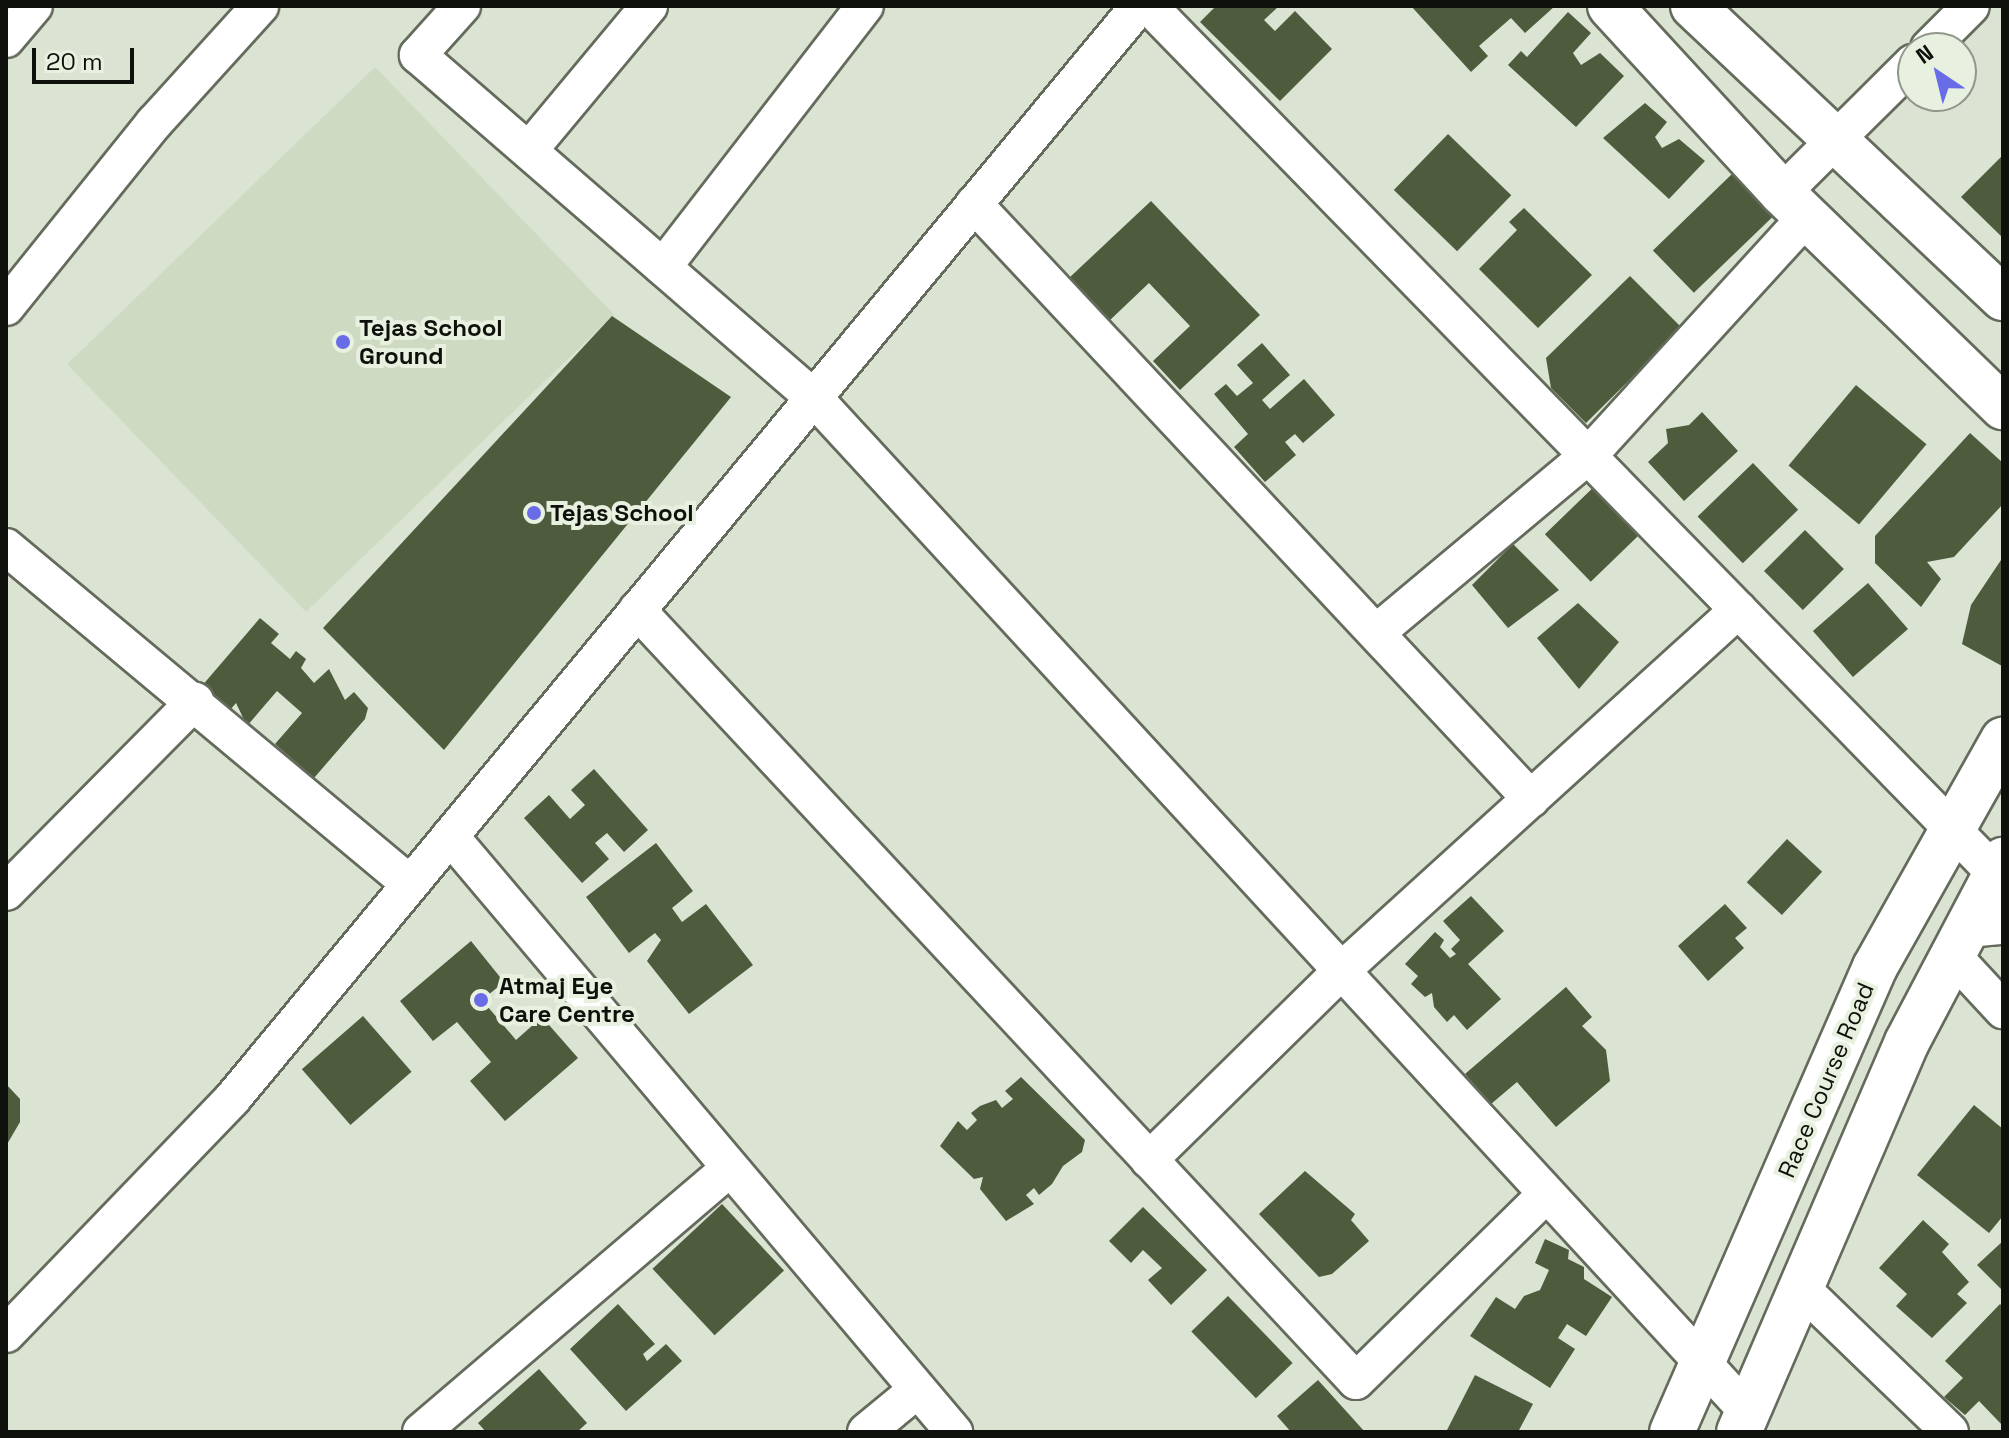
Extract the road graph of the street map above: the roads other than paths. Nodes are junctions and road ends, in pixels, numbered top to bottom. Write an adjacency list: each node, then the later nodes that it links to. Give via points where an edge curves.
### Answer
1 (34, 6): 12 (street)
2 (260, 6): 20 (street, via 154,123)
3 (462, 6): 15 (street, via 418,55)
4 (649, 6): 15 (street)
5 (865, 6): 18 (street)
6 (1139, 6): 16 (street)
7 (1149, 6): 23 (street)
8 (1610, 6): 17 (main road)
9 (1693, 6): 14 (main road)
10 (1971, 6): 11 (street)
11 (1945, 32)
12 (6, 39)
13 (1897, 79): 14 (street)
14 (1836, 139): 17 (street); 19 (main road)
15 (530, 149): 18 (street)
16 (974, 204): 21 (street); 27 (street)
17 (1794, 204): 22 (main road); 23 (street)
18 (663, 267): 21 (street)
19 (2003, 298)
20 (6, 307)
21 (814, 398): 25 (street); 37 (street)
22 (2003, 407)
23 (1588, 456): 26 (street); 27 (street)
24 (6, 547): 28 (street)
25 (637, 610): 32 (street); 39 (street)
26 (1738, 610): 30 (street); 31 (street)
27 (1376, 633): 30 (street)
28 (195, 701): 34 (street); 35 (street)
29 (2003, 740): 31 (main road, Race Course Road)
30 (1531, 799): 37 (street)
31 (1949, 826): 33 (street); 44 (main road, Race Course Road, via 1875,967)
32 (450, 836): 34 (street); 40 (street)
33 (1999, 867): 36 (main road)
34 (410, 884): 43 (street, via 233,1098)
35 (6, 892)
36 (1974, 937): 38 (street); 42 (main road, via 1907,1042)
37 (1341, 971): 39 (street); 41 (street)
38 (2003, 1010)
39 (1149, 1160): 41 (street, via 1356,1381)
40 (730, 1168): 45 (street); 47 (street)
41 (1546, 1194): 44 (street)
42 (1801, 1288): 46 (main road); 51 (street)
43 (6, 1334)
44 (1704, 1364): 46 (street); 50 (main road, Race Course Road)
45 (917, 1390): 48 (street); 49 (street)
46 (1743, 1422)
47 (425, 1431)
48 (866, 1432)
49 (954, 1432)
50 (1672, 1432)
51 (1950, 1432)

